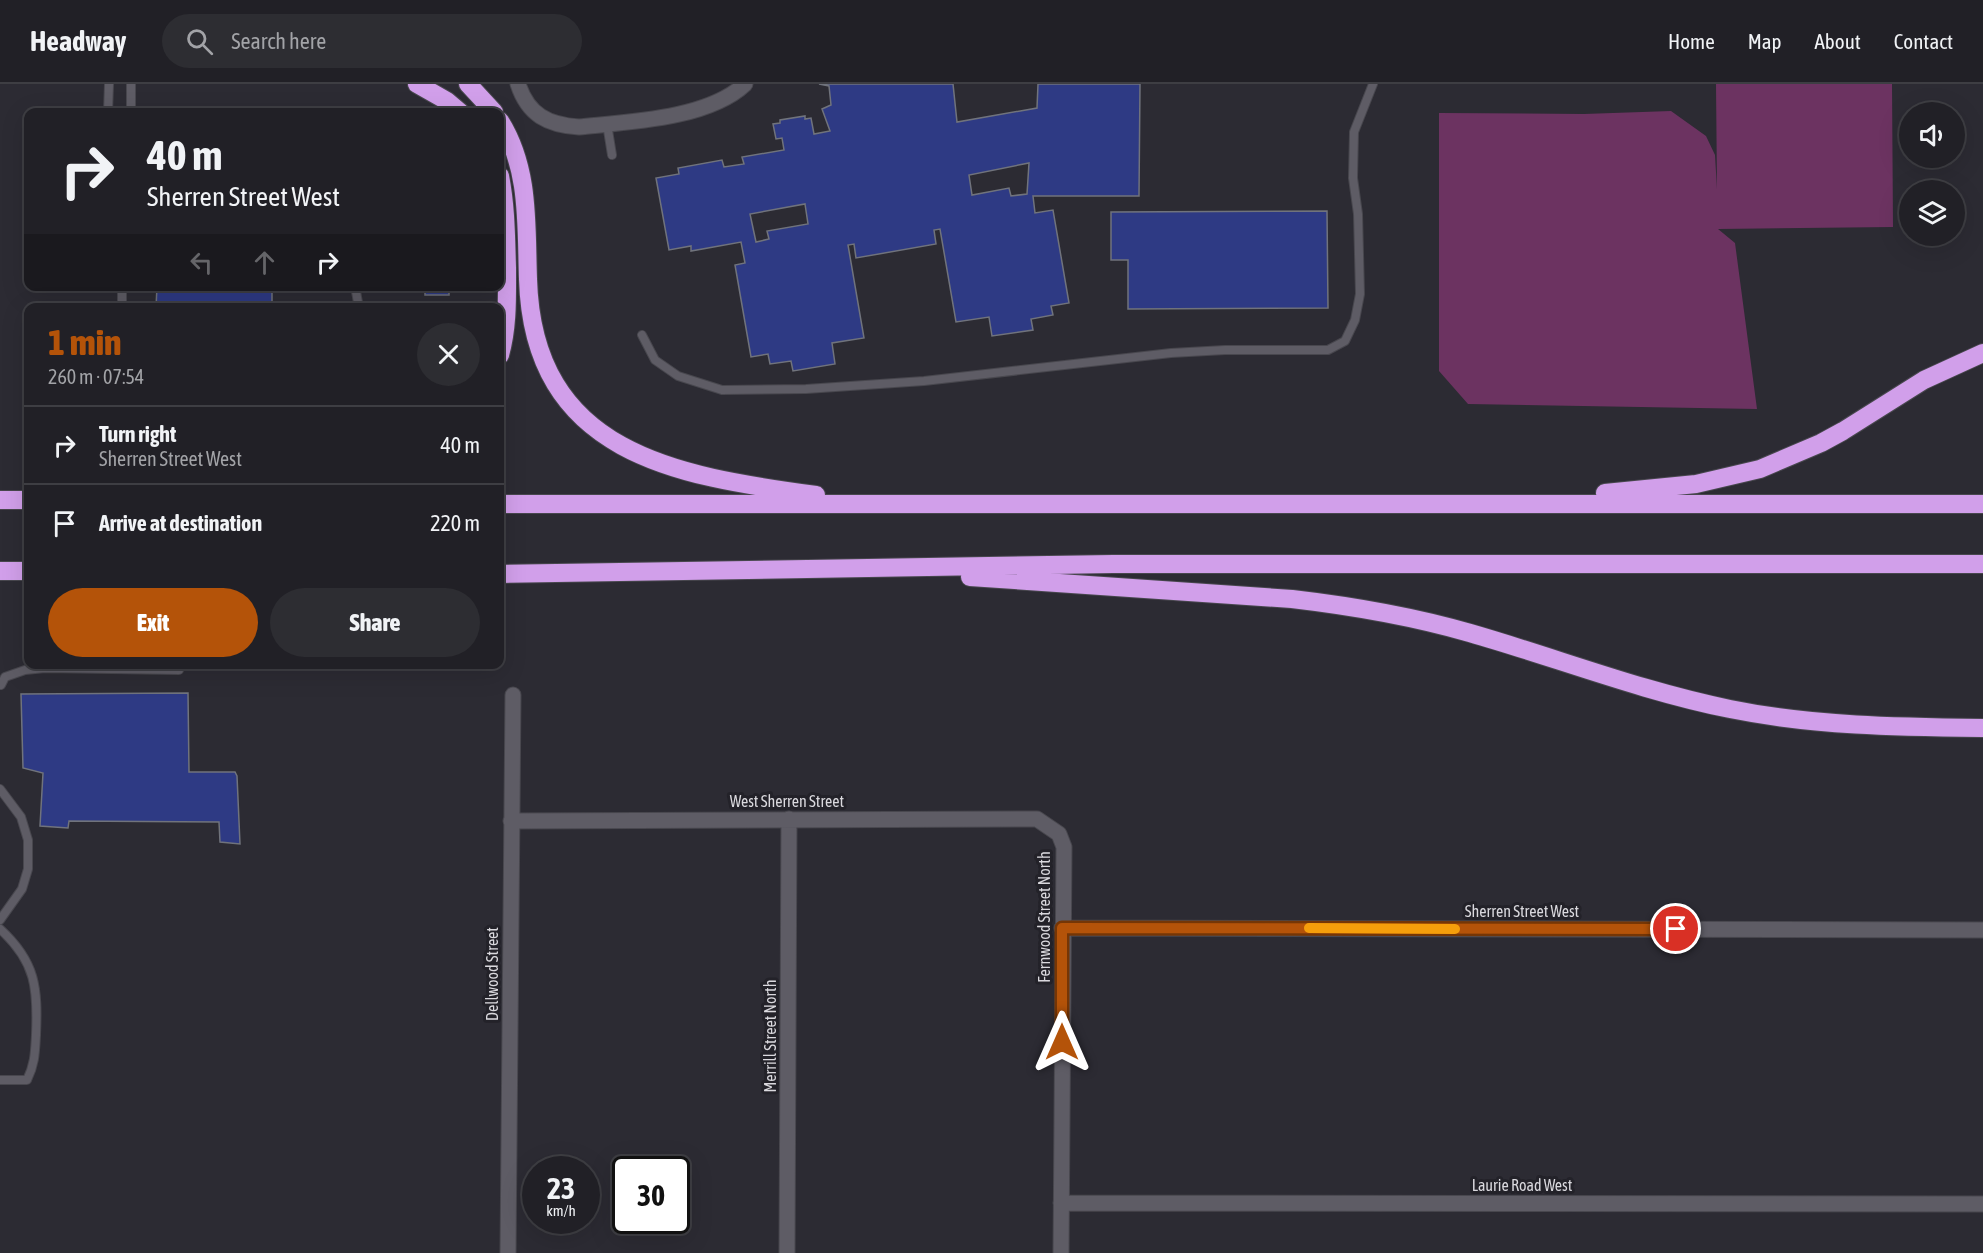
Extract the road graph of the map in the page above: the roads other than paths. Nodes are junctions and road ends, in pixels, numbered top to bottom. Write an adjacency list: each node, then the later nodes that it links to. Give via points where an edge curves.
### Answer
1 (109, 84): 8 (lane)
2 (131, 84): 9 (lane)
3 (417, 84): 10 (highway)
4 (468, 84): 11 (highway)
5 (518, 84): 12 (street, via 529,106 549,121 563,126)
6 (745, 84): 12 (street, via 714,104 687,112)
7 (1373, 84): 16 (lane, via 1354,132 1360,294 1355,320 1345,341 1328,350 1171,353 924,381 722,390 678,376 655,360)
8 (108, 108)
9 (131, 108)
10 (455, 108)
11 (490, 108)
12 (607, 124): 14 (lane)
13 (504, 128): 24 (highway, via 522,176 530,315 536,341 554,381 594,429 640,457 667,467 717,479)
14 (612, 156)
15 (504, 198): 17 (highway)
16 (642, 335)
17 (504, 342)
18 (1983, 353): 21 (highway, via 1924,380 1821,443 1760,469 1696,484)
19 (0, 500): 20 (highway)
20 (24, 500)
21 (1504, 503): 23 (highway); 24 (highway)
22 (504, 504): 24 (highway)
23 (1983, 504)
24 (890, 505)
25 (1983, 564): 26 (highway, via 1113,564)
26 (864, 569): 29 (highway); 35 (highway, via 1340,605 1469,633 1730,709 1825,722)
27 (0, 571): 28 (highway)
28 (24, 571)
29 (504, 574)
30 (35, 669): 33 (lane, via 5,677)
31 (112, 669): 32 (lane)
32 (179, 670)
33 (1, 685)
34 (513, 695): 38 (street, Dellwood Street)
35 (1983, 728)
36 (0, 789): 40 (lane, via 21,817 28,840 28,869 22,889)
37 (789, 819): 38 (street, West Sherren Street); 39 (street, West Sherren Street, via 1037,819); 48 (street, Merrill Street North)
38 (511, 821): 47 (street, Dellwood Street)
39 (1059, 834): 41 (street, Fernwood Street North, via 1064,847)
40 (0, 920)
41 (1062, 928): 43 (street, Sherren Street West); 45 (street, Fernwood Street North)
42 (0, 929): 44 (lane, via 30,968 38,1000 34,1067 27,1080)
43 (1983, 930)
44 (0, 1080)
45 (1062, 1203): 46 (street, Laurie Road West); 49 (street, Fernwood Street North)
46 (1983, 1204)
47 (508, 1253)
48 (787, 1253)
49 (1061, 1253)

